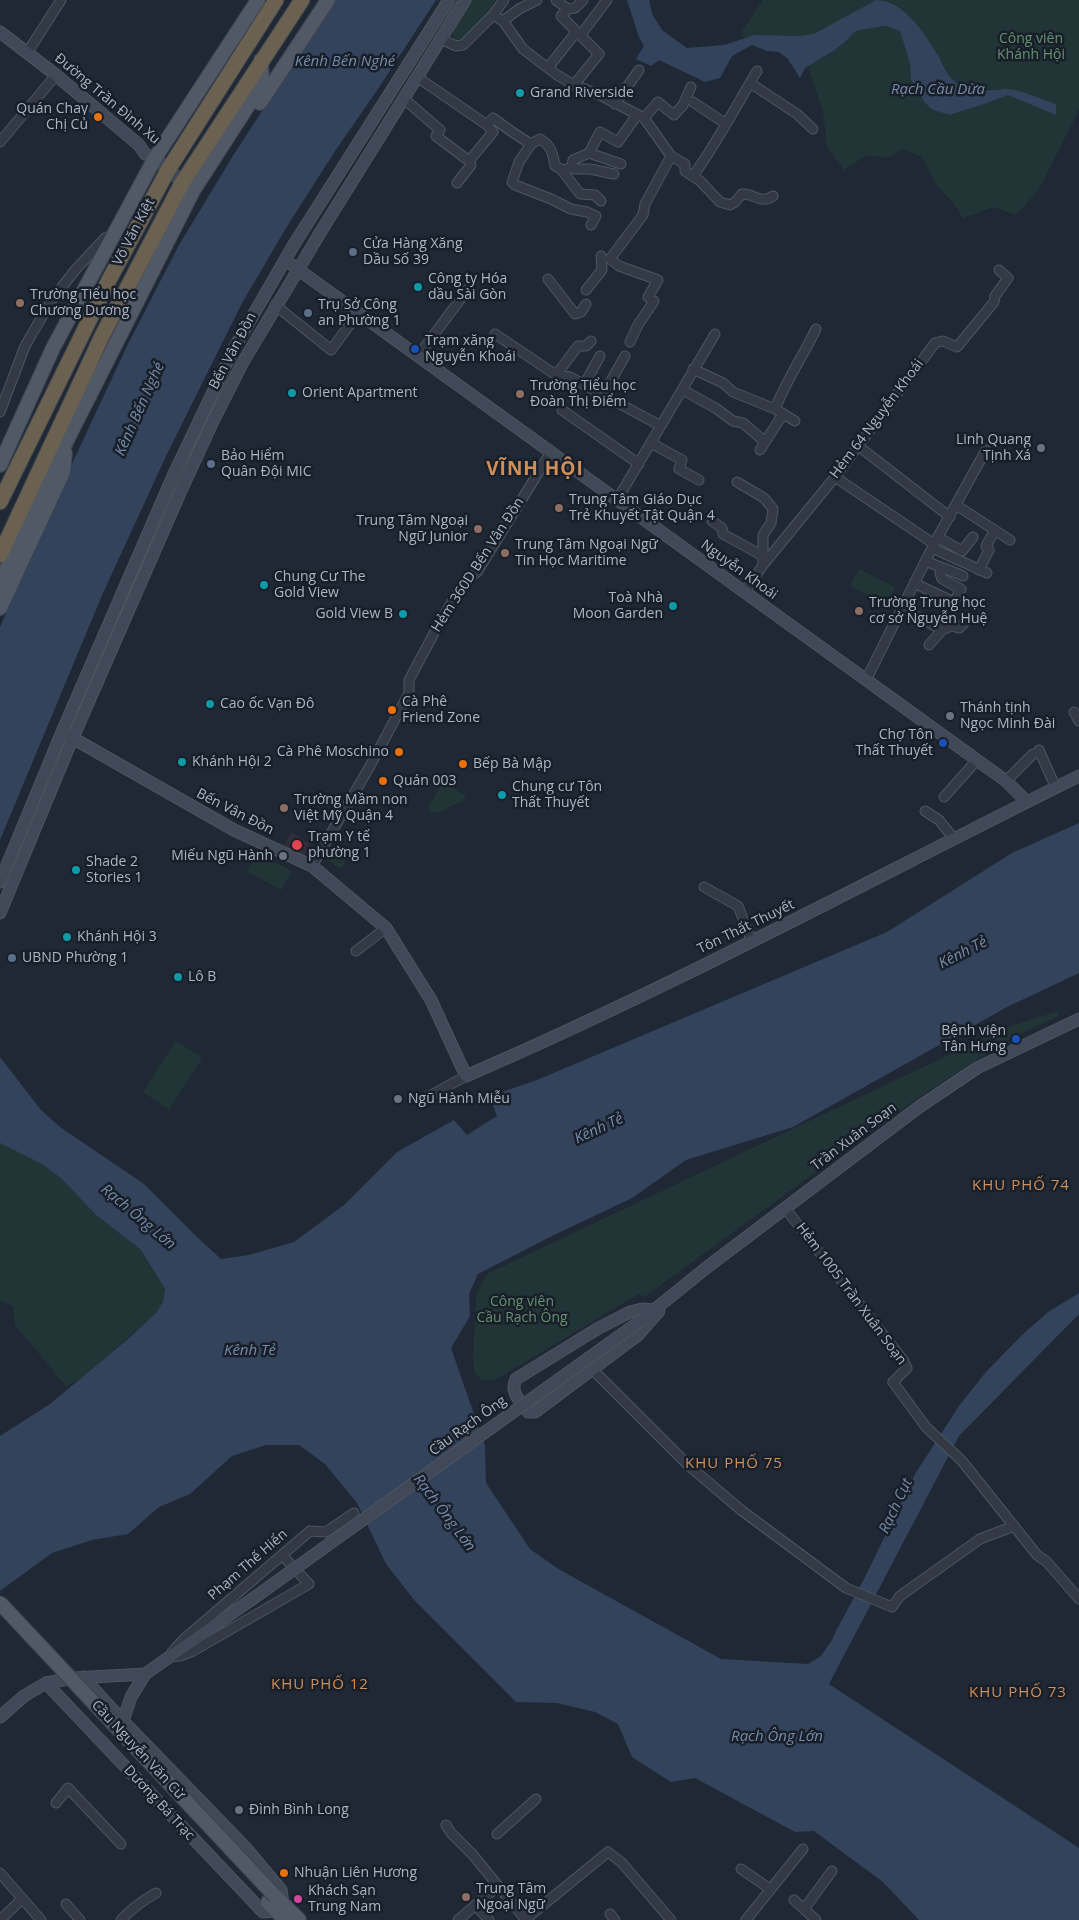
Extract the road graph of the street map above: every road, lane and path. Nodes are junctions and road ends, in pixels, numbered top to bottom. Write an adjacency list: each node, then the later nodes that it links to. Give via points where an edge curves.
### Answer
1 (61, 0): 19 (street)
2 (258, 0): 41 (main road, Võ Văn Kiệt)
3 (276, 0): 45 (highway, Võ Văn Kiệt)
4 (302, 0): 20 (highway, Võ Văn Kiệt)
5 (328, 0): 39 (main road, Võ Văn Kiệt, via 233,144)
6 (449, 0): 56 (main road, Bến Vân Đồn)
7 (465, 0): 18 (main road, Bến Vân Đồn)
8 (504, 0): 14 (street)
9 (537, 0): 15 (street)
10 (556, 0): 13 (street)
11 (583, 0): 13 (street, via 575,8)
12 (607, 0): 17 (street)
13 (568, 9): 17 (street, via 561,16)
14 (493, 15): 15 (street); 18 (street, via 462,45 456,46)
15 (503, 21): 21 (street, via 524,49)
16 (0, 32): 19 (main road, Đường Trần Ðình Xu)
17 (578, 35): 21 (street, via 573,36); 27 (street, via 599,54)
18 (441, 38): 25 (main road, Bến Vân Đồn)
19 (27, 53): 24 (main road, Đường Trần Ðình Xu)
20 (261, 60): 39 (main road, Võ Văn Kiệt, via 262,84); 50 (highway, Võ Văn Kiệt)
21 (548, 68): 27 (street)
22 (639, 70): 31 (street)
23 (757, 70): 26 (street)
24 (56, 75): 36 (street); 41 (main road, Đường Trần Ðình Xu, via 139,145 145,154)
25 (417, 76): 29 (main road, Bến Vân Đồn); 33 (street)
26 (750, 82): 34 (street); 35 (street)
27 (574, 85): 31 (street)
28 (691, 87): 32 (street, via 683,105 674,115 658,102)
29 (403, 98): 42 (street, via 440,130 436,136); 57 (main road, Bến Vân Đồn)
30 (693, 102): 34 (street)
31 (615, 104): 32 (street)
32 (641, 116): 38 (street, via 618,142 600,132); 40 (street)
33 (486, 124): 37 (street, via 493,118); 42 (street, via 492,132)
34 (726, 124): 48 (street)
35 (813, 129)
36 (0, 142)
37 (530, 144): 46 (street, via 540,139 546,142 553,152 555,166); 53 (street, via 512,182 571,209 596,216)
38 (589, 153): 43 (street); 44 (street, via 573,160)
39 (217, 154): 50 (main road, Võ Văn Kiệt)
40 (671, 156): 48 (street, via 684,164 686,171); 55 (street, via 645,204 643,215)
41 (155, 158): 45 (main road, Đường Trần Ðình Xu); 54 (main road, Võ Văn Kiệt)
42 (469, 161): 49 (street, via 471,165)
43 (621, 164)
44 (572, 166): 46 (street); 47 (street)
45 (168, 170): 50 (main road, Đường Trần Ðình Xu); 96 (highway, Võ Văn Kiệt, via 109,280)
46 (563, 172): 52 (street, via 580,194 595,196)
47 (614, 174)
48 (693, 176): 51 (street, via 726,205 746,193 760,200)
49 (457, 183)
50 (188, 187): 84 (main road, Võ Văn Kiệt); 104 (highway, Võ Văn Kiệt, via 98,344)
51 (773, 196)
52 (601, 201)
53 (591, 226)
54 (114, 235): 80 (street, via 105,238 51,301 25,346); 90 (main road, Võ Văn Kiệt, via 53,348)
55 (606, 258): 61 (street, via 602,270); 69 (street, via 658,280)
56 (285, 260): 57 (main road, Nguyễn Khoái); 120 (main road, Bến Vân Đồn, via 233,350 198,422)
57 (298, 268): 63 (main road, Bến Vân Đồn); 64 (main road, Nguyễn Khoái)
58 (999, 270): 86 (street, Hẻm 64 Nguyễn Khoái, via 1008,278 994,302 957,347 943,341 935,343)
59 (548, 279): 62 (street, via 575,314 581,312)
60 (468, 289): 70 (street)
61 (586, 290)
62 (586, 304)
63 (275, 305): 64 (street, via 331,350); 121 (main road, Bến Vân Đồn, via 214,419)
64 (358, 312): 70 (main road, Nguyễn Khoái)
65 (816, 329): 79 (street, via 782,390)
66 (495, 334): 74 (street)
67 (715, 334): 73 (street)
68 (591, 341): 74 (street, via 586,346 578,346)
69 (630, 342)
70 (418, 356): 89 (main road, Nguyễn Khoái)
71 (600, 356): 75 (street)
72 (625, 356): 77 (street)
73 (693, 369): 76 (street); 79 (street, via 733,392)
74 (556, 374): 75 (street)
75 (584, 385): 77 (street)
76 (683, 390): 82 (street); 83 (street, via 729,419 743,423)
77 (603, 395): 82 (street)
78 (562, 410): 91 (street)
79 (779, 411): 81 (street); 83 (street)
80 (0, 412)
81 (795, 421)
82 (661, 426): 85 (street)
83 (764, 441): 87 (street)
84 (66, 442): 109 (main road, Võ Văn Kiệt); 112 (main road, Võ Văn Kiệt, via 63,472)
85 (651, 443): 91 (street); 93 (street, via 682,460 679,469)
86 (857, 445): 92 (street, Hẻm 64 Nguyễn Khoái); 98 (street)
87 (760, 450)
88 (986, 450): 97 (street)
89 (551, 452): 95 (main road, Nguyễn Khoái); 130 (street, Hẻm 360D Bến Vân Đồn, via 477,572 464,582 440,622 409,680 409,693)
90 (1, 459)
91 (639, 464): 95 (street)
92 (835, 476): 103 (street); 105 (street, Hẻm 64 Nguyễn Khoái)
93 (699, 480)
94 (737, 482): 105 (street, via 764,498 773,509 771,523 763,535)
95 (617, 500): 111 (main road, Nguyễn Khoái)
96 (0, 502)
97 (956, 505): 98 (street); 100 (street)
98 (950, 517): 103 (street)
99 (712, 521): 105 (street, via 722,528 723,534)
100 (995, 530): 102 (street); 103 (street, via 986,546 989,550 983,572)
101 (973, 537): 103 (street, via 962,551)
102 (1010, 540)
103 (935, 543): 106 (street)
104 (0, 555)
105 (763, 561): 111 (street, Hẻm 64 Nguyễn Khoái)
106 (926, 561): 107 (street); 110 (street)
107 (942, 569): 108 (street, via 947,568); 110 (street, via 942,579 961,589 952,606)
108 (963, 576)
109 (0, 583)
110 (914, 583): 113 (street)
111 (745, 592): 117 (main road, Nguyễn Khoái)
112 (0, 608)
113 (902, 608): 115 (street); 117 (street)
114 (967, 620): 115 (street, via 959,628 952,626)
115 (942, 630): 116 (street)
116 (929, 645)
117 (866, 680): 122 (main road, Nguyễn Khoái)
118 (1074, 712): 119 (street)
119 (1079, 721)
120 (62, 732): 121 (main road, Bến Vân Đồn); 131 (main road, Bến Vân Đồn)
121 (73, 739): 130 (main road, Bến Vân Đồn, via 234,830); 133 (main road, Bến Vân Đồn)
122 (977, 760): 124 (main road, Nguyễn Khoái); 126 (street)
123 (1079, 776): 125 (main road, Tôn Thất Thuyết)
124 (1006, 782): 125 (street, via 1036,752); 127 (main road, Nguyễn Khoái)
125 (1056, 788): 127 (main road, Tôn Thất Thuyết)
126 (944, 797)
127 (1027, 802): 129 (main road, Tôn Thất Thuyết)
128 (924, 811): 129 (street, via 940,820)
129 (954, 839): 135 (main road, Tôn Thất Thuyết)
130 (312, 866): 134 (main road, Bến Vân Đồn)
131 (0, 882)
132 (704, 887): 135 (street, via 738,906)
133 (0, 913)
134 (386, 928): 136 (street); 138 (main road, Bến Vân Đồn, via 431,1000)
135 (752, 942): 138 (main road, Tôn Thất Thuyết, via 543,1043)
136 (356, 951)
137 (1079, 1019): 140 (main road, Trần Xuân Soạn, via 977,1068 919,1107)
138 (466, 1076): 139 (street, Tôn Thất Thuyết)
139 (424, 1099)
140 (785, 1208): 141 (main road, Trần Xuân Soạn); 144 (street, Hẻm 1005 Trần Xuân Soạn, via 908,1368 893,1382 926,1427 962,1461)
141 (658, 1307): 142 (main road, Trần Xuân Soạn, via 657,1315 647,1327); 142 (main road, Trần Xuân Soạn, via 630,1312 597,1329 516,1379 513,1389 528,1412 532,1413); 146 (main road, Cầu Rạch Ông, bridge)
142 (593, 1370): 144 (street, via 688,1465 740,1510 846,1588 892,1606 900,1596 980,1539)
143 (354, 1513): 145 (street, Phạm Thế Hiển, via 326,1532 310,1531)
144 (1014, 1526): 147 (street)
145 (282, 1555): 150 (street, Phạm Thế Hiển, via 184,1639); 150 (street, Phạm Thế Hiển, via 309,1584 194,1651)
146 (252, 1600): 150 (main road, Phạm Thế Hiển)
147 (1079, 1600)
148 (0, 1604): 173 (main road, Cầu Nguyễn Văn Cừ, bridge)
149 (0, 1617): 173 (main road, Cầu Nguyễn Văn Cừ)
150 (170, 1656): 151 (main road, Phạm Thế Hiển)
151 (145, 1674): 152 (main road); 155 (main road, via 131,1698)
152 (83, 1677): 153 (main road); 155 (main road, Dương Bá Trạc)
153 (46, 1683): 154 (main road, via 24,1696); 156 (main road, Dương Bá Trạc)
154 (0, 1717)
155 (126, 1724): 156 (main road, via 110,1736); 173 (main road, Dương Bá Trạc, via 245,1847 281,1890)
156 (107, 1747): 173 (main road, Dương Bá Trạc, via 263,1912)
157 (536, 1799): 160 (street)
158 (56, 1803): 161 (street, via 68,1788)
159 (446, 1825): 166 (street)
160 (496, 1834)
161 (121, 1844)
162 (803, 1849): 167 (street)
163 (741, 1869): 167 (street)
164 (832, 1871): 174 (street)
165 (0, 1873): 169 (street)
166 (498, 1886): 172 (street); 182 (street)
167 (770, 1889): 184 (street)
168 (156, 1893): 178 (street, via 143,1899)
169 (22, 1899): 175 (street); 176 (street)
170 (794, 1900): 174 (street)
171 (66, 1904): 177 (street)
172 (475, 1904): 180 (street); 181 (street)
173 (278, 1906): 179 (main road, Dương Bá Trạc)
174 (804, 1909): 185 (street)
175 (1, 1920)
176 (41, 1920)
177 (80, 1920)
178 (121, 1920)
179 (299, 1920)
180 (458, 1920)
181 (488, 1920)
182 (526, 1920): 183 (street, via 608,1852 622,1863)
183 (671, 1920)
184 (746, 1920)
185 (816, 1920)

